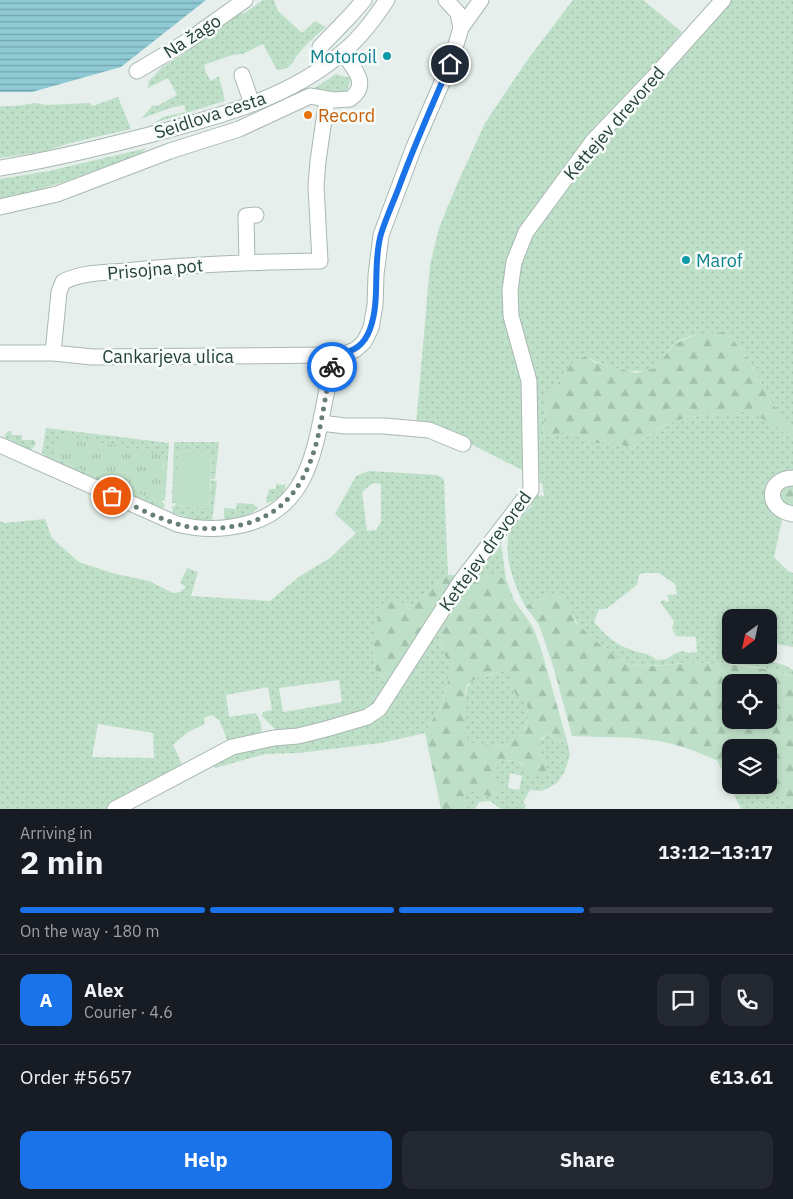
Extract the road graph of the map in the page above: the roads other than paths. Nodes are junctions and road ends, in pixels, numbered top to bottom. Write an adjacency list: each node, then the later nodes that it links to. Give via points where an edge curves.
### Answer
1 (245, 0): 10 (street, Na žago, via 186,42)
2 (364, 0): 8 (street)
3 (387, 0): 9 (street, Seidlova cesta, via 373,22)
4 (446, 0): 7 (street, via 458,13)
5 (481, 0): 7 (street, Cankarjeva ulica)
6 (723, 0): 26 (street, Kettejev drevored, via 593,141 526,232 514,262 510,290 511,316 529,381 531,490 461,581 379,709 367,717 326,729 232,747)
7 (461, 28): 20 (street, Cankarjeva ulica, via 450,64 381,235 371,328 364,342 355,350)
8 (320, 47)
9 (343, 53): 12 (street, via 358,76 359,89 350,98); 13 (street, Seidlova cesta, via 304,79)
10 (137, 70)
11 (242, 76): 13 (street)
12 (327, 100): 15 (street, via 310,96 238,129 57,194); 17 (street, Prisojna pot, via 316,186 320,261)
13 (252, 104): 14 (street, Seidlova cesta, via 180,127)
14 (0, 168)
15 (0, 207)
16 (256, 215): 17 (street, via 246,216)
17 (247, 262): 19 (street, Prisojna pot, via 97,274 66,280 59,292)
18 (0, 353): 19 (street, Cankarjeva ulica)
19 (53, 353): 20 (street, Cankarjeva ulica, via 92,357)
20 (336, 355): 21 (street)
21 (321, 423): 22 (street, via 429,430); 23 (street, via 312,458 293,494 280,508 254,522 205,529 178,524)
22 (463, 444)
23 (0, 445)
24 (793, 478): 25 (street, via 778,482 772,496 778,508)
25 (793, 514)
26 (116, 809)

